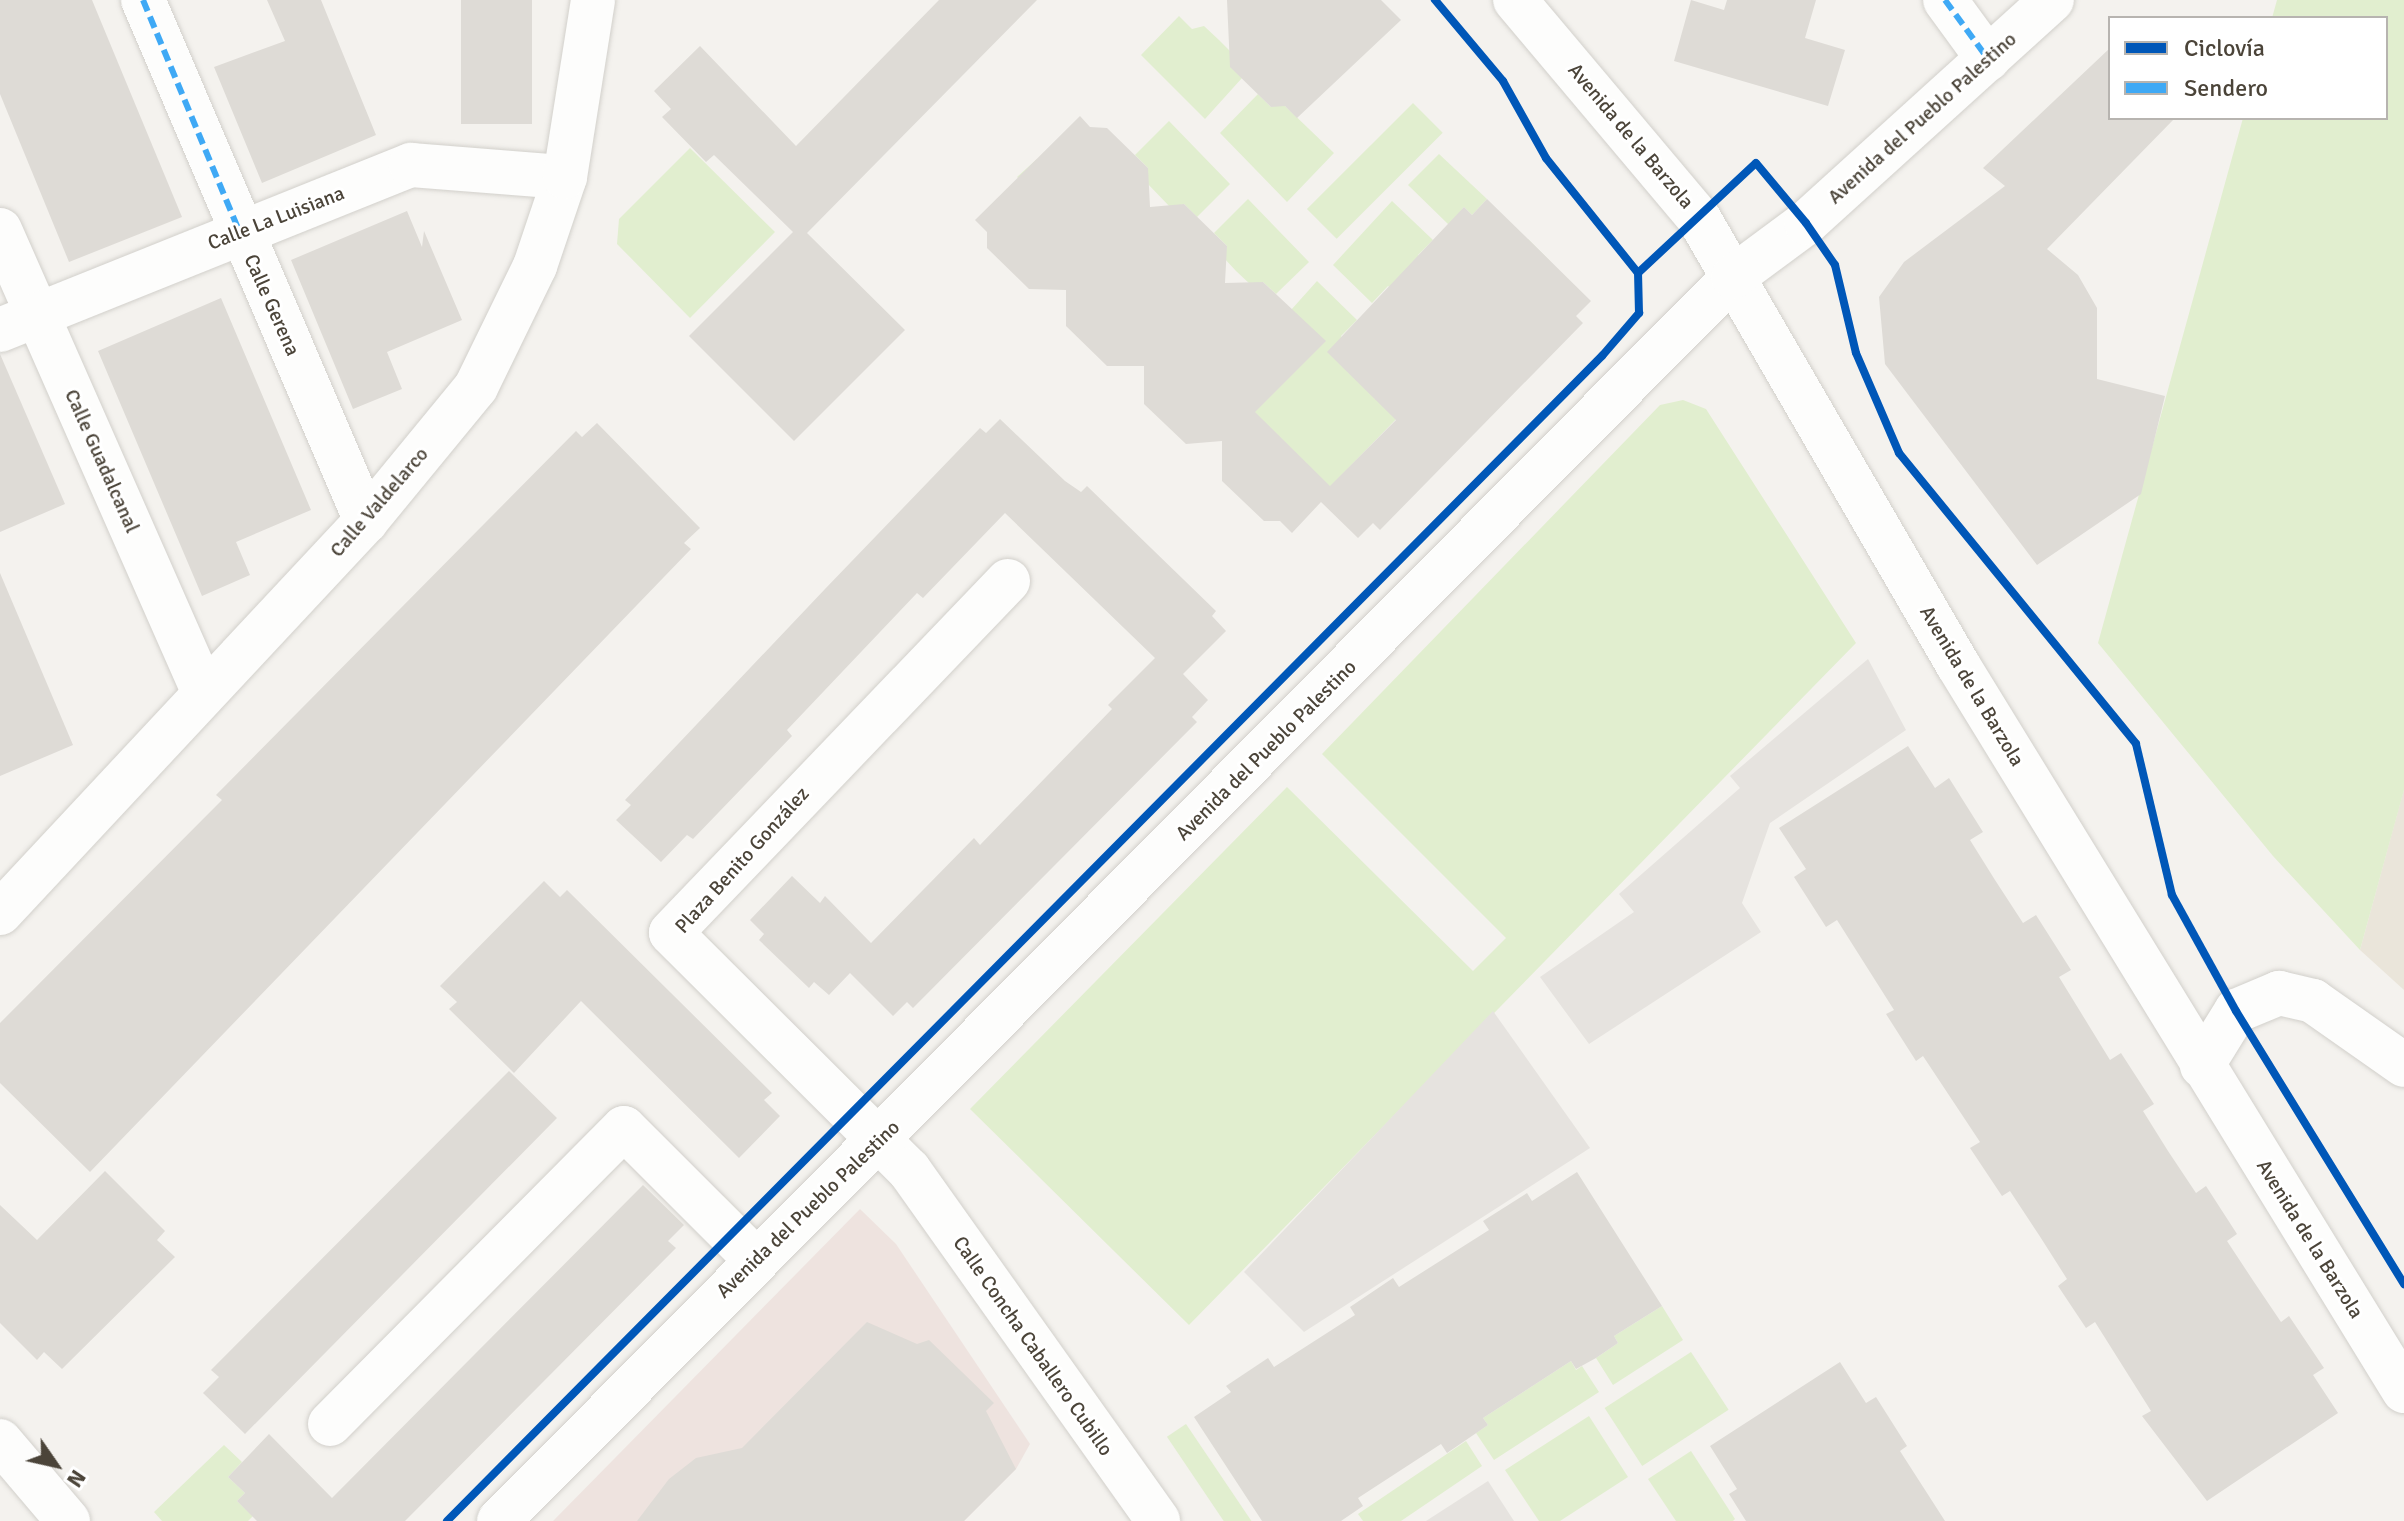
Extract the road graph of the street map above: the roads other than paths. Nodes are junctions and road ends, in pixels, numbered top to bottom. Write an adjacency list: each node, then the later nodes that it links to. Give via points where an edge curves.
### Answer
1 (143, 0): 9 (street, Calle Gerena)
2 (593, 0): 7 (street, Calle Valdelarco)
3 (1515, 0): 10 (street, Avenida de la Barzola, via 1698,217)
4 (1945, 0): 6 (street)
5 (2052, 0): 6 (street, Avenida del Pueblo Palestino)
6 (1988, 59): 10 (street, Avenida del Pueblo Palestino, via 1806,223)
7 (565, 177): 9 (street, Calle La Luisiana, via 411,165); 12 (street, Calle Valdelarco, via 535,266 476,387)
8 (0, 230): 11 (street, Calle Guadalcanal)
9 (239, 231): 11 (street, Calle La Luisiana); 12 (street, Calle Gerena)
10 (1733, 277): 17 (street, Avenida de la Barzola, via 1958,665); 18 (street, Avenida del Pueblo Palestino)
11 (18, 322): 14 (street, Calle Guadalcanal)
12 (366, 521): 14 (street, Calle Valdelarco)
13 (1008, 581): 18 (street, Plaza Benito González, via 671,933)
14 (204, 693): 15 (street, Calle Valdelarco)
15 (0, 913)
16 (2404, 1065): 17 (street, via 2313,1001 2279,993 2236,1011)
17 (2202, 1066): 20 (street, Avenida de la Barzola)
18 (894, 1155): 19 (street, Avenida del Pueblo Palestino); 25 (street, Calle Concha Caballero Cubillo)
19 (755, 1259): 21 (street, via 624,1128); 24 (street, Avenida del Pueblo Palestino)
20 (2404, 1391)
21 (330, 1424)
22 (0, 1441): 23 (street)
23 (68, 1521)
24 (499, 1521)
25 (1158, 1521)

